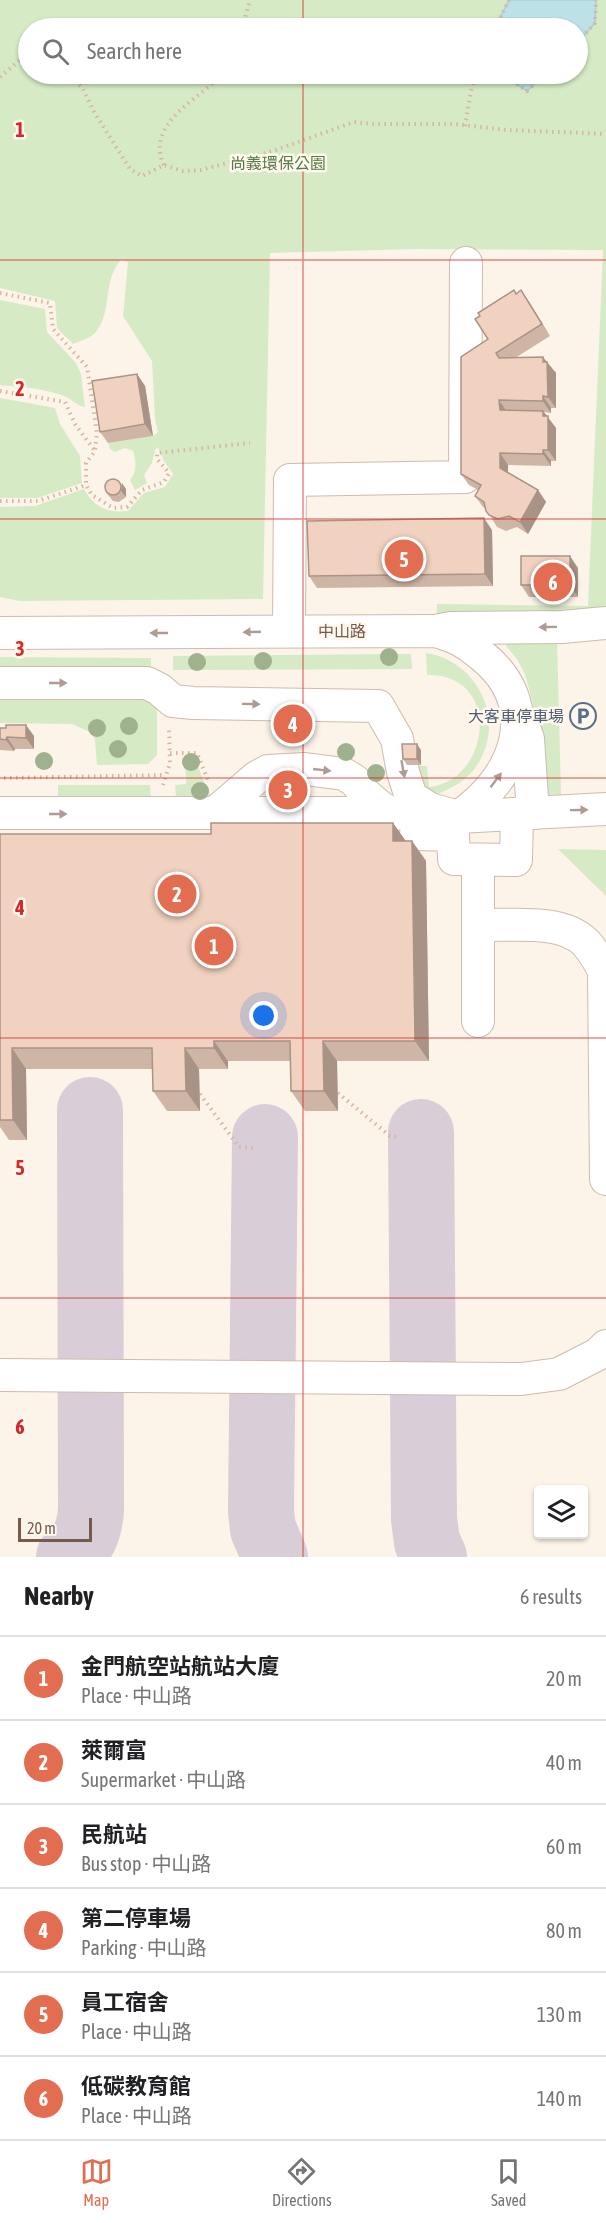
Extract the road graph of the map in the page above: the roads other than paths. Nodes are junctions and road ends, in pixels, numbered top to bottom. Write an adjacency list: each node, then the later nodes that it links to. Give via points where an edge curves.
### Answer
1 (466, 263): 3 (street, via 465,477 290,480)
2 (606, 623): 4 (street, one-way to 4)
3 (290, 631): 4 (street, 中山路); 5 (street, 中山路, one-way to 5)
4 (436, 631): 7 (street, 中山路, via 455,636 490,661 510,689)
5 (0, 633)
6 (0, 683): 13 (street, one-way to 13, via 147,683 173,701 193,703 378,706 397,739 403,772 414,800)
7 (517, 712): 12 (street, via 528,739); 13 (street, 中山路, one-way to 7, via 484,796 507,764 517,733)
8 (214, 803): 10 (street, one-way to 8, via 155,814); 11 (street); 11 (street, one-way to 11, via 268,771 305,768 344,774)
9 (606, 809): 12 (street, one-way to 9)
10 (0, 813)
11 (390, 813): 13 (street)
12 (525, 813): 13 (street); 16 (street, via 516,860)
13 (458, 817): 14 (street, 中山路)
14 (416, 834): 15 (street, 中山路); 16 (street, via 453,835 454,859)
15 (0, 838)
16 (478, 860): 17 (street)
17 (478, 925): 18 (street); 19 (street, via 562,928 585,942 604,971)
18 (478, 1021)
19 (606, 1179)
20 (606, 1346): 21 (street, via 559,1374 521,1379)
21 (0, 1375)

